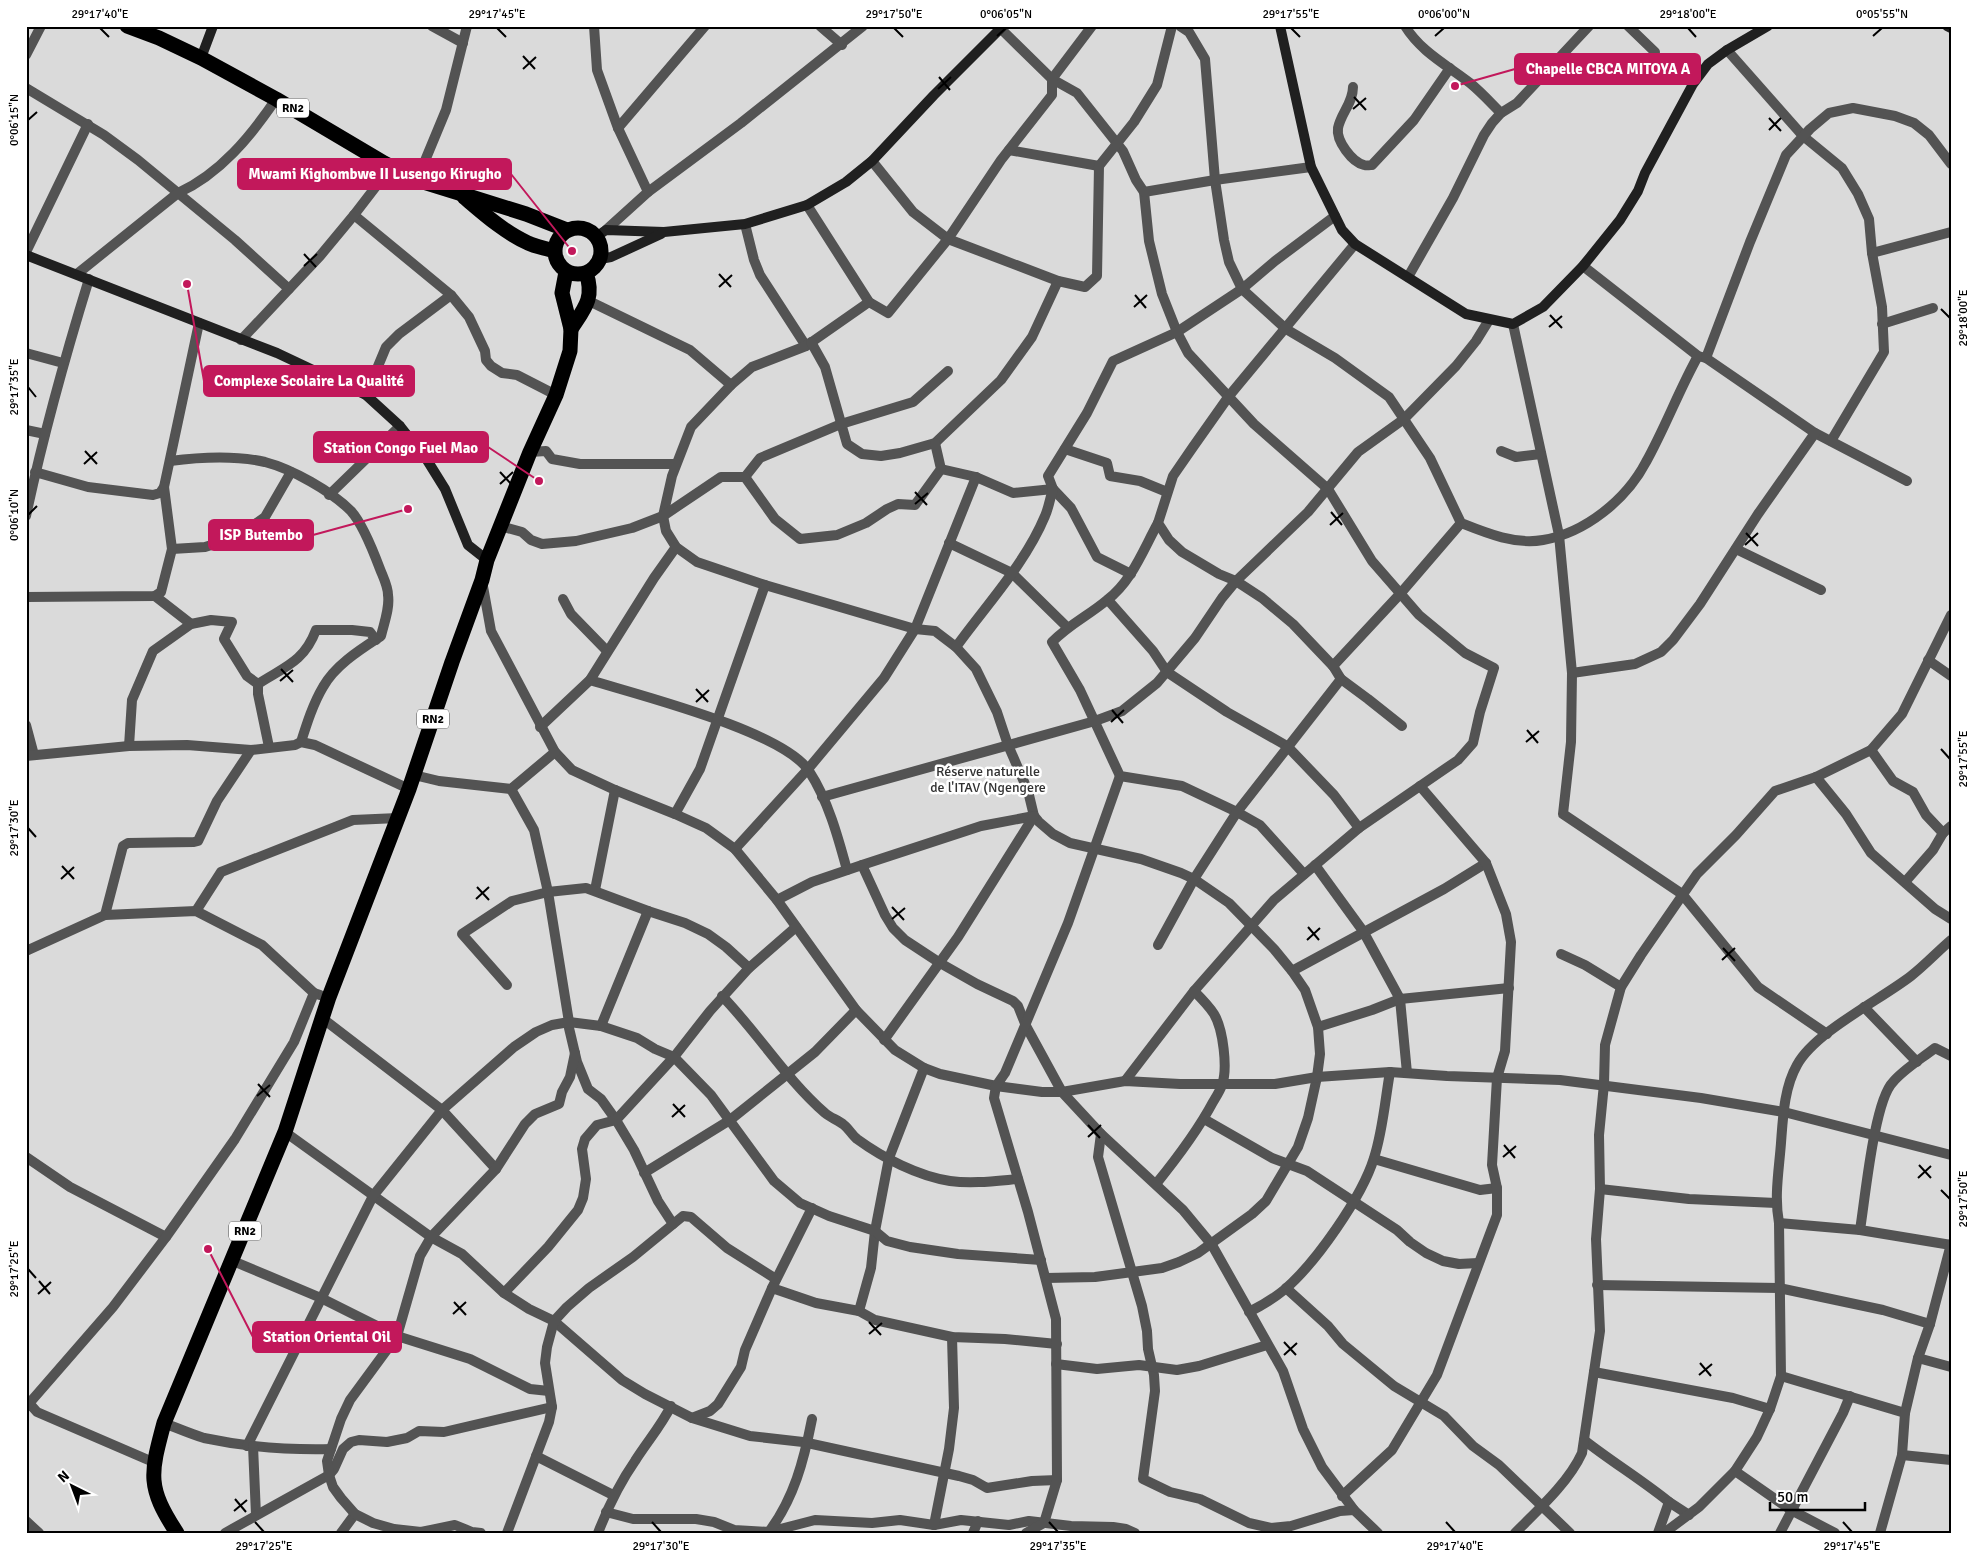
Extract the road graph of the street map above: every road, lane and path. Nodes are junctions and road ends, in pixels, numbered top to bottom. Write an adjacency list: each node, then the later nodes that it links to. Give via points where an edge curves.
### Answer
1 (41, 26): 23 (street)
2 (127, 26): 24 (highway, RN2)
3 (213, 26): 24 (main road)
4 (432, 26): 19 (street)
5 (467, 26): 19 (street)
6 (594, 26): 32 (street, via 597,70)
7 (705, 26): 32 (street)
8 (820, 26): 20 (street)
9 (863, 26): 20 (street)
10 (1092, 26): 26 (street)
11 (1172, 26): 34 (street, via 1157,85)
12 (1180, 26): 42 (street, via 1189,32 1205,59)
13 (1280, 26): 40 (main road)
14 (1405, 26): 25 (street, via 1425,50)
15 (1589, 26): 30 (street, via 1517,103)
16 (1628, 26): 22 (street)
17 (1768, 26): 21 (main road)
18 (1002, 28): 26 (street); 36 (main road)
19 (463, 43): 41 (street, via 446,110)
20 (842, 44): 44 (street)
21 (1727, 50): 33 (street); 61 (main road, via 1708,64 1693,84 1638,191 1620,220)
22 (1655, 52)
23 (26, 55)
24 (200, 58): 29 (highway, RN2)
25 (1450, 68): 27 (street, via 1414,120 1372,165 1364,166 1353,159 1338,134 1338,127 1353,97); 30 (street)
26 (1052, 79): 34 (street, via 1078,93); 35 (street, via 1052,95)
27 (1353, 87)
28 (26, 88): 31 (street)
29 (276, 99): 37 (highway, RN2); 46 (street, via 254,132 224,161 197,184)
30 (1501, 114): 65 (street, via 1484,135 1453,198)
31 (88, 124): 46 (street); 59 (street)
32 (618, 128): 44 (street)
33 (1803, 136): 38 (street, via 1829,114 1853,108 1872,110 1914,123 1929,135); 58 (street, via 1842,168 1854,188 1869,220); 84 (street, via 1786,155 1778,172)
34 (1118, 145): 39 (street); 45 (street)
35 (1009, 150): 39 (street); 55 (street)
36 (872, 161): 47 (main road, via 846,182); 55 (street, via 912,212)
37 (384, 163): 41 (highway, RN2); 48 (street, via 384,176)
38 (1951, 164)
39 (1099, 166): 67 (street, via 1097,276 1085,287)
40 (1311, 167): 42 (street); 49 (main road)
41 (417, 180): 43 (highway, RN2)
42 (1215, 180): 45 (street); 69 (street, via 1229,262)
43 (457, 192): 51 (highway, RN2); 57 (highway, RN2, via 506,230 528,243)
44 (648, 192): 54 (street)
45 (1144, 192): 80 (street, via 1149,241 1162,294)
46 (178, 193): 64 (street); 68 (street)
47 (807, 205): 50 (main road); 72 (street)
48 (354, 215): 68 (street); 70 (street)
49 (1335, 216): 56 (main road, via 1342,230); 69 (street)
50 (745, 224): 52 (main road); 82 (street, via 760,275)
51 (567, 230): 54 (highway, RN2, via 583,228); 57 (highway, via 556,241)
52 (664, 232): 54 (main road); 60 (main road)
53 (1951, 232): 58 (street)
54 (601, 234): 60 (highway)
55 (948, 239): 67 (street); 72 (street, via 888,312)
56 (1356, 244): 65 (main road); 79 (street)
57 (554, 251): 62 (highway)
58 (1872, 253): 77 (street)
59 (26, 254): 64 (main road)
60 (600, 259): 63 (highway)
61 (1583, 266): 76 (main road, via 1543,307); 84 (street)
62 (566, 272): 63 (highway, via 574,275); 78 (highway, RN2, via 562,293)
63 (586, 273): 71 (highway, via 590,285)
64 (77, 274): 66 (main road)
65 (1408, 276): 74 (main road, via 1466,314)
66 (89, 279): 75 (main road); 85 (street)
67 (1058, 281): 98 (street, via 1032,337 1002,380)
68 (288, 289): 81 (street)
69 (1242, 289): 79 (street); 80 (street)
70 (451, 295): 88 (street, via 386,347); 89 (street, via 469,317 491,366)
71 (589, 301): 78 (highway, RN2); 87 (street, via 690,350)
72 (869, 302): 82 (street)
73 (1933, 308): 77 (street)
74 (1490, 320): 76 (main road); 91 (street, via 1456,366)
75 (199, 323): 81 (main road); 103 (street)
76 (1513, 324): 102 (street)
77 (1882, 324): 97 (street, via 1884,352)
78 (571, 329): 89 (highway, RN2, via 570,351)
79 (1286, 329): 90 (street); 91 (street, via 1335,358 1389,397)
80 (1177, 332): 90 (street, via 1188,353); 99 (street, via 1113,360)
81 (241, 340): 88 (main road, via 278,352)
82 (808, 344): 87 (street, via 752,367); 92 (street, via 825,367)
83 (26, 353): 85 (street)
84 (1702, 357): 95 (street); 121 (street, via 1632,484 1587,524)
85 (64, 363): 96 (street)
86 (948, 371): 92 (street, via 913,402)
87 (731, 385): 104 (street, via 691,427)
88 (366, 395): 93 (main road)
89 (556, 395): 101 (highway, RN2)
90 (1229, 396): 112 (street, via 1254,424); 114 (street, via 1173,476)
91 (1404, 419): 112 (street, via 1358,452); 118 (street, via 1430,458)
92 (841, 424): 98 (street, via 847,444 862,454 882,456); 108 (street, via 760,458)
93 (400, 426): 115 (street); 126 (main road, via 427,460 444,489 468,545)
94 (26, 430): 96 (street)
95 (1815, 433): 97 (street); 125 (street)
96 (45, 434): 106 (street)
97 (1831, 441): 110 (street)
98 (935, 443): 105 (street)
99 (1065, 450): 113 (street, via 1048,476); 114 (street, via 1107,463 1110,476 1140,481)
100 (1501, 451): 102 (street, via 1516,457)
101 (530, 452): 104 (street, via 546,451 552,459 580,464); 120 (highway, RN2)
102 (1541, 454): 121 (street)
103 (170, 461): 107 (street, via 198,457 233,458 265,462); 111 (street)
104 (676, 464): 117 (street)
105 (941, 469): 108 (street, via 915,505 898,504 837,535 800,539 776,519); 109 (street)
106 (36, 472): 111 (street, via 88,487 153,495); 116 (street)
107 (291, 472): 115 (street); 124 (street, via 265,517 237,537 205,547)
108 (745, 477): 117 (street, via 721,477)
109 (976, 477): 113 (street, via 1013,493); 122 (street)
110 (1907, 481)
111 (164, 487): 124 (street)
112 (1328, 489): 130 (street); 133 (street, via 1372,561)
113 (1053, 490): 127 (street, via 1045,515); 128 (street, via 1071,508 1097,557)
114 (1167, 492): 119 (street)
115 (329, 495): 142 (street, via 352,512 372,547 388,594 381,636)
116 (26, 516)
117 (663, 516): 120 (street, via 601,536 542,544 522,532); 123 (street, via 666,532)
118 (1461, 522): 121 (street, via 1492,535 1520,540 1542,540); 133 (street)
119 (1158, 523): 128 (street); 130 (street, via 1182,552)
120 (500, 526): 126 (highway, RN2)
121 (1559, 535): 148 (street)
122 (949, 543): 127 (street); 141 (street)
123 (676, 547): 131 (street, via 697,562); 144 (street)
124 (172, 549): 134 (street, via 161,592)
125 (1736, 549): 132 (street); 148 (street, via 1700,604 1660,652 1635,664)
126 (487, 560): 129 (highway, RN2)
127 (1012, 574): 140 (street); 143 (street)
128 (1131, 574): 137 (street)
129 (482, 580): 157 (street, via 491,631); 170 (highway, RN2)
130 (1236, 581): 146 (street, via 1293,624); 147 (street)
131 (765, 585): 141 (street); 153 (street)
132 (1821, 590)
133 (1400, 594): 146 (street); 171 (street, via 1436,631 1465,653 1494,668 1473,743 1458,760)
134 (155, 596): 135 (street); 139 (street)
135 (26, 597)
136 (563, 599): 144 (street, via 571,614)
137 (1108, 600): 140 (street); 147 (street, via 1154,651)
138 (1951, 614): 145 (street)
139 (191, 624): 152 (street, via 211,620 232,622 224,639 247,676); 160 (street, via 153,651 132,700)
140 (1067, 627): 154 (street, via 1052,642)
141 (915, 629): 143 (street, via 935,631); 167 (street, via 884,678)
142 (376, 640): 152 (street, via 370,632 316,630 297,660); 158 (street, via 338,669 324,686)
143 (956, 647): 159 (street, via 976,669 997,712)
144 (607, 651): 151 (street)
145 (1928, 660): 149 (street); 164 (street, via 1902,714)
146 (1332, 666): 150 (street)
147 (1167, 672): 154 (street, via 1122,711); 161 (street, via 1227,712)
148 (1572, 673): 192 (street, via 1571,742 1563,814)
149 (1951, 676)
150 (1340, 679): 156 (street); 161 (street)
151 (590, 680): 153 (street); 157 (street)
152 (258, 684): 162 (street)
153 (718, 719): 167 (street, via 784,748); 176 (street, via 700,769)
154 (1095, 721): 159 (street); 168 (street)
155 (26, 725): 166 (street)
156 (1402, 726)
157 (540, 727): 165 (street)
158 (301, 742): 162 (street); 170 (street)
159 (1008, 745): 174 (street); 177 (street, via 1028,791)
160 (129, 746): 163 (street, via 187,745); 166 (street)
161 (1287, 746): 175 (street); 179 (street, via 1334,795)
162 (269, 747): 163 (street)
163 (251, 750): 196 (street, via 217,801 198,841 128,843 123,846)
164 (1871, 750): 169 (street); 180 (street, via 1893,781 1913,792 1926,815)
165 (555, 752): 172 (street); 173 (street, via 572,770)
166 (30, 756)
167 (808, 769): 174 (street); 182 (street)
168 (1120, 776): 175 (street, via 1182,786); 181 (street)
169 (1816, 777): 189 (street, via 1872,853); 192 (street, via 1775,791)
170 (411, 782): 172 (street, via 439,781); 178 (highway, RN2)
171 (1420, 786): 179 (street); 183 (street)
172 (511, 789): 191 (street, via 534,830)
173 (615, 790): 176 (street); 190 (street)
174 (822, 797): 186 (street)
175 (1237, 812): 187 (street, via 1260,825); 188 (street)
176 (675, 814): 182 (street, via 706,828)
177 (1034, 816): 181 (street, via 1061,839); 184 (street, via 981,826); 205 (street)
178 (398, 818): 194 (street, via 353,820 221,872); 212 (highway, RN2)
179 (1359, 828): 185 (street)
180 (1947, 830): 189 (street)
181 (1094, 848): 188 (street, via 1141,859); 220 (street)
182 (735, 849): 193 (street)
183 (1486, 864): 200 (street); 210 (street, via 1506,914 1511,942)
184 (862, 865): 186 (street); 205 (street, via 893,928)
185 (1315, 865): 187 (street); 200 (street)
186 (847, 870): 193 (street, via 812,882)
187 (1304, 874): 198 (street)
188 (1194, 879): 198 (street, via 1229,903); 202 (street)
189 (1905, 882): 197 (street)
190 (595, 890): 191 (street); 195 (street)
191 (548, 892): 208 (street, via 512,901 462,934); 218 (street)
192 (1682, 894): 209 (street); 222 (street, via 1758,987)
193 (777, 900): 199 (street)
194 (196, 911): 196 (street); 212 (street, via 262,946)
195 (648, 911): 206 (street, via 708,934); 219 (street)
196 (105, 915): 203 (street)
197 (1951, 919)
198 (1251, 924): 207 (street); 211 (street)
199 (796, 928): 206 (street); 216 (street)
200 (1363, 931): 207 (street); 214 (street)
201 (1951, 940): 215 (street, via 1910,976)
202 (1158, 945)
203 (26, 951)
204 (1561, 954): 209 (street)
205 (940, 963): 220 (street, via 1013,1001 1022,1012); 223 (street)
206 (749, 968): 213 (street)
207 (1292, 971): 221 (street, via 1305,990)
208 (507, 985)
209 (1621, 987): 236 (street, via 1605,1045)
210 (1510, 988): 214 (street); 233 (street, via 1505,1051)
211 (1194, 991): 234 (street); 235 (street, via 1220,1026 1224,1060)
212 (322, 995): 217 (highway, RN2); 267 (street, via 235,1139)
213 (722, 996): 226 (street); 230 (street)
214 (1400, 999): 221 (street); 231 (street)
215 (1864, 1007): 222 (street); 227 (street)
216 (856, 1010): 223 (street); 230 (street, via 816,1052)
217 (322, 1018): 239 (street); 244 (highway, RN2)
218 (570, 1022): 219 (street); 224 (street); 239 (street, via 552,1025 514,1046)
219 (601, 1026): 226 (street, via 637,1038)
220 (1026, 1026): 237 (street); 238 (street)
221 (1318, 1027): 232 (street, via 1320,1054)
222 (1827, 1034): 240 (street, via 1797,1064 1789,1082)
223 (884, 1040): 228 (street)
224 (575, 1053): 242 (street, via 588,1089 601,1099); 252 (street, via 559,1104 535,1114 525,1124)
225 (1951, 1056): 227 (street, via 1934,1048)
226 (674, 1057): 242 (street); 243 (street, via 698,1080)
227 (1917, 1062): 246 (street, via 1892,1082 1883,1098)
228 (924, 1068): 237 (street); 249 (street)
229 (1390, 1072): 231 (street); 232 (street); 250 (street)
230 (788, 1073): 243 (street); 249 (street, via 826,1113 846,1126 855,1137)
231 (1407, 1073): 233 (street)
232 (1317, 1077): 235 (street, via 1276,1084); 251 (street, via 1308,1118)
233 (1497, 1078): 236 (street); 256 (street, via 1492,1165)
234 (1126, 1081): 235 (street); 238 (street)
235 (1222, 1084): 241 (street)
236 (1604, 1084): 240 (street); 257 (street, via 1599,1135)
237 (996, 1086): 238 (street); 254 (street, via 994,1098)
238 (1062, 1092): 245 (street)
239 (442, 1110): 252 (street); 258 (street)
240 (1784, 1112): 246 (street); 260 (street)
241 (1204, 1119): 251 (street, via 1272,1158); 255 (street)
242 (616, 1120): 253 (street); 280 (street, via 597,1125 584,1140 586,1179 578,1210 548,1247)
243 (730, 1120): 253 (street); 261 (street, via 774,1181 800,1203)
244 (285, 1132): 258 (street); 271 (highway, RN2)
245 (1101, 1134): 255 (street); 274 (street, via 1098,1157)
246 (1875, 1134): 247 (street); 264 (street)
247 (1951, 1155)
248 (26, 1157): 267 (street, via 70,1187)
249 (889, 1158): 254 (street, via 949,1180); 265 (street)
250 (1374, 1159): 256 (street, via 1480,1190); 259 (street)
251 (1290, 1164): 259 (street, via 1307,1171); 268 (street, via 1266,1201)
252 (496, 1168): 266 (street)
253 (644, 1173): 263 (street)
254 (1018, 1180): 270 (street)
255 (1156, 1184): 268 (street)
256 (1497, 1188): 272 (street, via 1497,1215)
257 (1600, 1189): 260 (street, via 1689,1199); 277 (street)
258 (374, 1196): 266 (street); 281 (street)
259 (1353, 1201): 272 (street, via 1426,1253 1442,1261); 278 (street, via 1316,1256)
260 (1776, 1203): 262 (street)
261 (812, 1208): 265 (street); 276 (street)
262 (1779, 1223): 264 (street); 279 (street)
263 (673, 1224): 276 (street, via 683,1216 691,1217); 284 (street, via 589,1288)
264 (1860, 1230): 269 (street)
265 (875, 1231): 270 (street, via 887,1241 910,1247); 282 (street, via 871,1268)
266 (431, 1236): 280 (street, via 462,1254); 286 (street, via 420,1256)
267 (166, 1237): 299 (street, via 113,1307)
268 (1212, 1245): 274 (street, via 1162,1268); 283 (street)
269 (1951, 1245): 273 (street)
270 (1041, 1260): 275 (street)
271 (233, 1261): 281 (street); 306 (highway, RN2)
272 (1478, 1264): 298 (street, via 1437,1375)
273 (1948, 1269): 285 (street)
274 (1131, 1271): 275 (street, via 1095,1277); 293 (street, via 1142,1306)
275 (1046, 1278): 288 (street, via 1056,1320)
276 (774, 1283): 282 (street, via 816,1303); 304 (street, via 741,1367 718,1404)
277 (1597, 1285): 279 (street); 294 (street, via 1600,1331)
278 (1286, 1288): 283 (street); 298 (street, via 1343,1344 1394,1386)
279 (1779, 1288): 285 (street, via 1883,1310); 295 (street)
280 (504, 1292): 284 (street)
281 (321, 1298): 286 (street); 309 (street)
282 (859, 1312): 287 (street, via 875,1320)
283 (1249, 1312): 289 (street)
284 (554, 1321): 296 (street, via 545,1363); 300 (street, via 622,1380)
285 (1930, 1324): 290 (street)
286 (397, 1336): 296 (street, via 470,1359 530,1389); 310 (street, via 350,1400)
287 (952, 1338): 288 (street); 316 (street, via 954,1408)
288 (1057, 1344): 291 (street)
289 (1267, 1345): 293 (street, via 1199,1366 1177,1370); 320 (street, via 1283,1371 1303,1429)
290 (1918, 1358): 292 (street); 303 (street)
291 (1056, 1364): 293 (street, via 1098,1369); 318 (street)
292 (1951, 1367)
293 (1152, 1368): 323 (street, via 1155,1392 1143,1479 1170,1492 1200,1499 1250,1524 1271,1528)
294 (1594, 1372): 302 (street, via 1733,1398); 307 (street)
295 (1781, 1376): 297 (street); 302 (street)
296 (549, 1391): 301 (street)
297 (1850, 1396): 303 (street); 324 (street)
298 (1421, 1402): 320 (street, via 1392,1450); 322 (street, via 1444,1416 1473,1446)
299 (27, 1404): 314 (street, via 37,1412)
300 (671, 1406): 304 (street); 319 (street, via 662,1425)
301 (552, 1407): 312 (street); 317 (street, via 444,1432 419,1431 407,1438 388,1442 351,1442 343,1449)
302 (1770, 1409): 315 (street)
303 (1905, 1413): 311 (street)
304 (692, 1418): 308 (street, via 750,1436)
305 (812, 1419): 308 (street)
306 (164, 1423): 309 (street, via 202,1437); 314 (highway, RN2)
307 (1584, 1440): 321 (street); 322 (street, via 1577,1466)
308 (807, 1443): 316 (street); 333 (street, via 789,1500)
309 (250, 1446): 310 (street); 327 (street)
310 (331, 1449): 317 (street, via 327,1461)
311 (1902, 1455): 313 (street); 351 (street)
312 (536, 1456): 319 (street); 339 (street)
313 (1951, 1460)
314 (153, 1462): 335 (highway, RN2, via 153,1483 162,1509)
315 (1735, 1472): 324 (street); 328 (street)
316 (943, 1473): 318 (street, via 972,1480 987,1488); 332 (street)
317 (329, 1475): 326 (street, via 333,1487); 327 (street)
318 (1057, 1480): 331 (street)
319 (613, 1495): 325 (street)
320 (1342, 1496): 323 (street)
321 (1669, 1502): 328 (street); 347 (street)
322 (1542, 1505): 345 (street); 346 (street)
323 (1354, 1510): 344 (street)
324 (1791, 1510): 349 (street); 350 (street)
325 (606, 1512): 333 (street, via 633,1519 696,1519 734,1530); 340 (street)
326 (355, 1514): 337 (street); 338 (street, via 394,1529 421,1532 455,1525)
327 (256, 1515): 336 (street)
328 (1689, 1515): 348 (street)
329 (978, 1521): 331 (street, via 1009,1525 1029,1521); 332 (street, via 961,1520); 341 (street)
330 (26, 1522): 334 (street)
331 (1044, 1523): 342 (street); 343 (street, via 1113,1527)
332 (934, 1525): 333 (street, via 900,1520 872,1523 815,1520)
333 (769, 1532)
334 (38, 1533)
335 (177, 1533)
336 (225, 1533)
337 (341, 1533)
338 (481, 1533)
339 (507, 1533)
340 (598, 1533)
341 (972, 1533)
342 (1026, 1533)
343 (1135, 1533)
344 (1378, 1533)
345 (1515, 1533)
346 (1570, 1533)
347 (1658, 1533)
348 (1664, 1533)
349 (1780, 1533)
350 (1835, 1533)
351 (1880, 1533)

